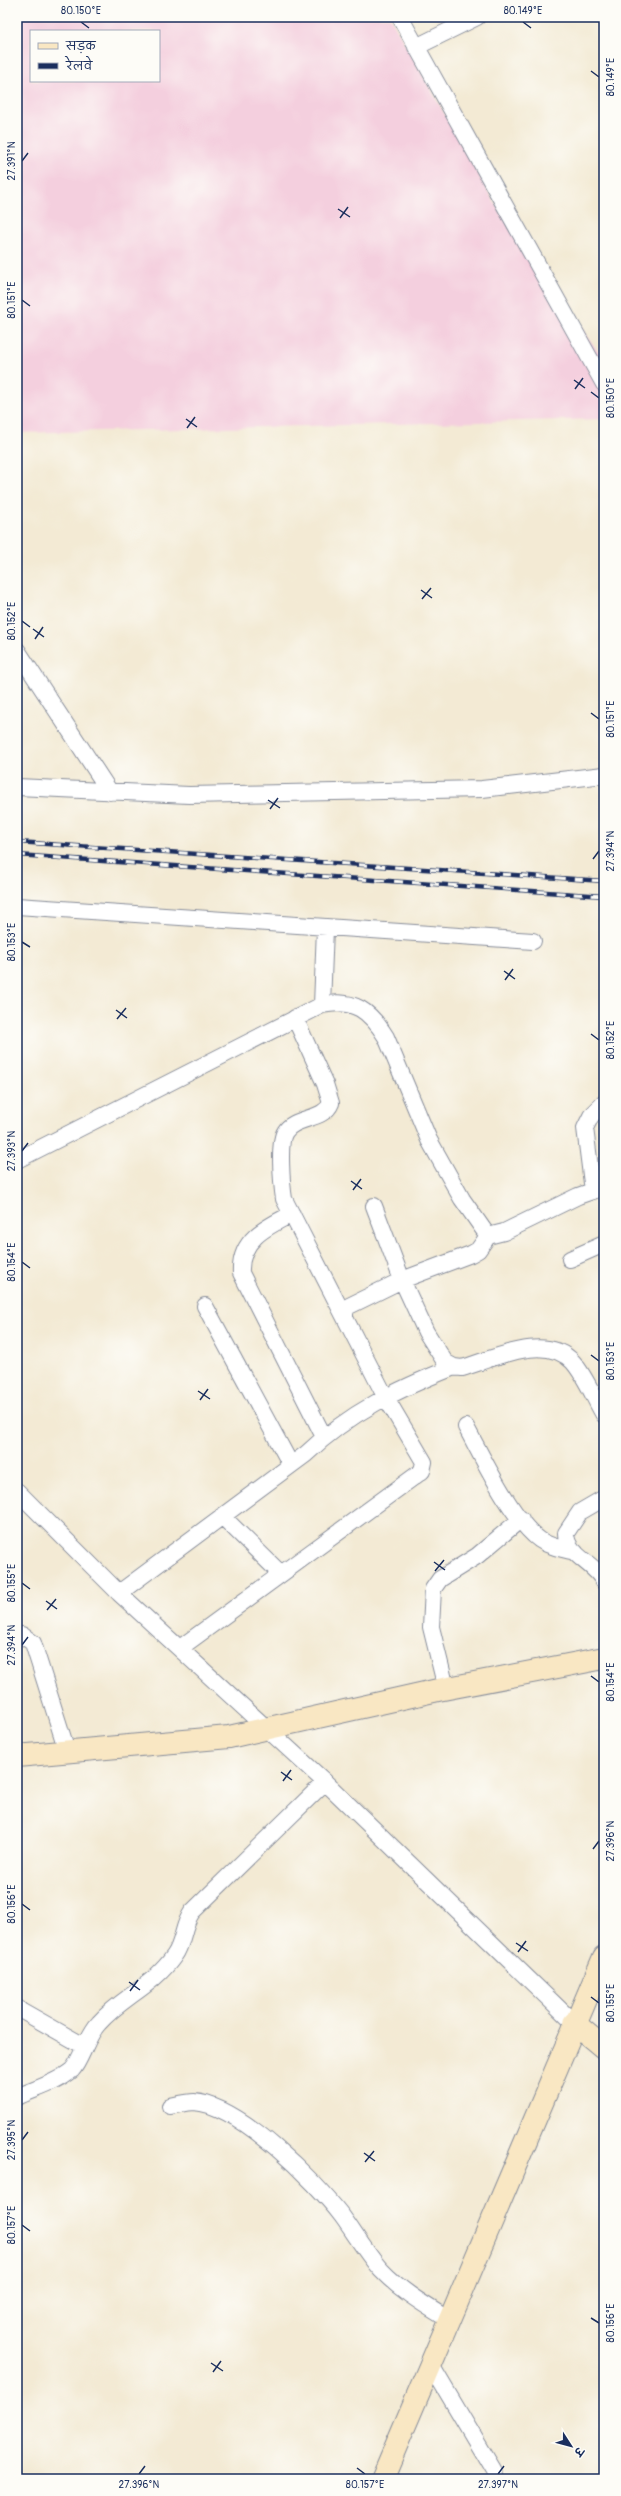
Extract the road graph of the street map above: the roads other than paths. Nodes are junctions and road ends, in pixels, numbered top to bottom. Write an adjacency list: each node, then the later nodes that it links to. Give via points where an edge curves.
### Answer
1 (400, 17): 3 (street)
2 (477, 17): 3 (street)
3 (416, 47): 4 (street)
4 (604, 384)
5 (17, 650): 8 (street)
6 (604, 775): 8 (street, via 482,789 189,795)
7 (17, 787): 8 (street)
8 (110, 792)
9 (17, 906): 10 (street)
10 (325, 928): 11 (street); 12 (street)
11 (534, 941)
12 (322, 1005): 13 (street); 19 (street, via 332,1002 361,1007 377,1022 386,1037 429,1140 462,1199)
13 (295, 1018): 15 (street); 18 (street, via 331,1097 329,1107 325,1111 292,1125 282,1136 283,1192)
14 (604, 1103): 16 (street, via 591,1116 585,1128)
15 (17, 1160)
16 (599, 1189): 19 (street, via 504,1232)
17 (374, 1206): 22 (street)
18 (292, 1214): 24 (street); 29 (street, via 257,1234 248,1243 242,1254 241,1272)
19 (488, 1236): 22 (street, via 478,1250 471,1254)
20 (604, 1244): 21 (street)
21 (570, 1259)
22 (402, 1280): 24 (street, via 349,1306); 25 (street, via 426,1332 445,1362)
23 (204, 1306): 30 (street)
24 (345, 1317): 26 (street)
25 (454, 1367): 26 (street); 27 (street, via 462,1368 529,1349 555,1351 573,1362)
26 (385, 1396): 29 (street); 36 (street, via 424,1462 422,1471)
27 (604, 1415)
28 (466, 1427): 34 (street)
29 (324, 1437): 30 (street)
30 (291, 1465): 33 (street)
31 (17, 1491): 38 (street)
32 (604, 1498): 35 (street, via 580,1512 568,1527 566,1538)
33 (222, 1516): 36 (street); 38 (street)
34 (521, 1519): 35 (street, via 542,1541); 42 (street, via 477,1556 440,1580 433,1589 430,1627)
35 (575, 1552): 37 (street, via 598,1572)
36 (280, 1573): 40 (street)
37 (604, 1582)
38 (119, 1593): 40 (street)
39 (17, 1635): 44 (street, via 22,1635 33,1643)
40 (180, 1648): 43 (street)
41 (604, 1658): 42 (street)
42 (446, 1688): 43 (street)
43 (266, 1728): 44 (street, via 229,1737); 46 (street)
44 (68, 1751): 45 (street)
45 (17, 1756)
46 (325, 1782): 49 (street); 50 (street, via 192,1912 183,1928 180,1947 164,1969 147,1986 98,2023)
47 (604, 1957): 49 (street)
48 (17, 2008): 50 (street)
49 (574, 2023): 51 (street); 54 (street)
50 (84, 2046): 52 (street, via 71,2070)
51 (604, 2048)
52 (17, 2097)
53 (170, 2106): 54 (street, via 193,2102 212,2106 230,2114 266,2141 318,2187 380,2269 400,2288)
54 (449, 2320): 55 (street)
55 (430, 2365): 56 (street); 57 (street, via 494,2471)
56 (382, 2479)
57 (496, 2479)

